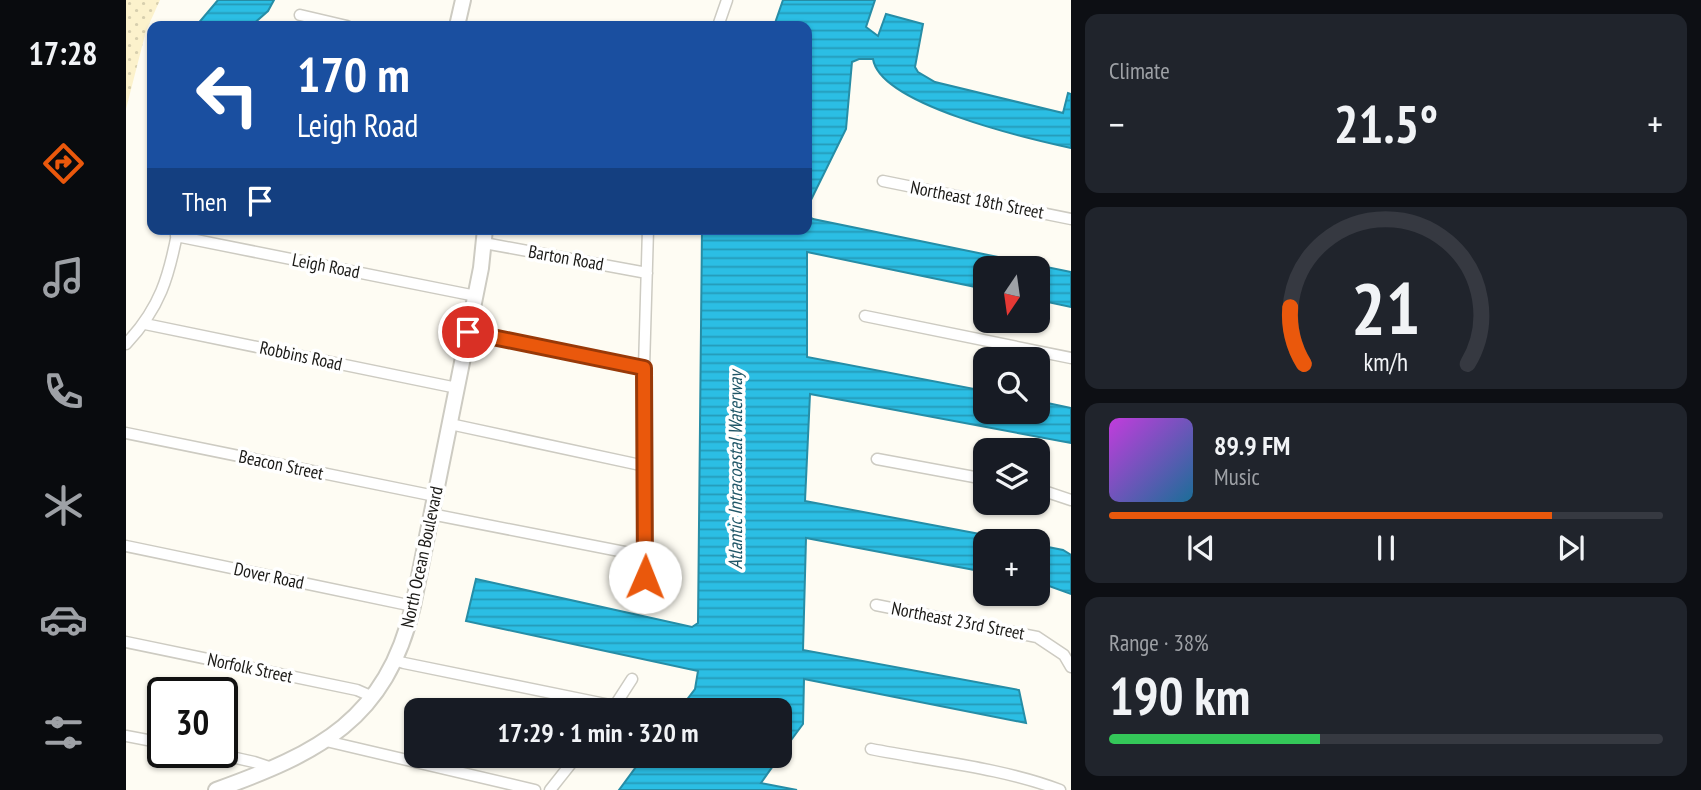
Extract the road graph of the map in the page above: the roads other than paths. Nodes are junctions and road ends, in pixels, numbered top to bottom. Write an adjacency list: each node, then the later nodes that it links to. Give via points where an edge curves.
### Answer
1 (463, 0): 5 (main road)
2 (727, 0): 6 (street)
3 (300, 15): 4 (street)
4 (310, 21)
5 (458, 21)
6 (720, 21)
7 (883, 181): 8 (street, Northeast 18th Street)
8 (1071, 219)
9 (176, 235): 16 (street, via 163,288)
10 (186, 235): 14 (street, Leigh Road)
11 (648, 235): 13 (street)
12 (484, 236): 13 (street, Barton Road); 14 (main road, North Ocean Boulevard)
13 (648, 273): 20 (street)
14 (476, 296): 17 (main road, North Ocean Boulevard)
15 (865, 316): 19 (street)
16 (145, 324): 18 (street); 21 (street, Robbins Road)
17 (468, 332): 20 (street); 21 (main road, North Ocean Boulevard)
18 (126, 344)
19 (1071, 358)
20 (644, 368): 25 (street)
21 (457, 388): 22 (main road, North Ocean Boulevard)
22 (450, 424): 25 (street); 28 (main road, North Ocean Boulevard)
23 (126, 433): 28 (street, Beacon Street)
24 (877, 459): 26 (street)
25 (645, 466): 32 (street)
26 (973, 477)
27 (1050, 493): 29 (street)
28 (435, 496): 30 (main road, North Ocean Boulevard)
29 (1071, 500)
30 (431, 514): 32 (street); 35 (main road, North Ocean Boulevard)
31 (126, 546): 35 (street, Dover Road)
32 (645, 556): 33 (street)
33 (645, 577)
34 (876, 605): 38 (street, Northeast 23rd Street, via 1037,637 1064,655)
35 (413, 606): 37 (main road, North Ocean Boulevard)
36 (126, 642): 40 (street, Norfolk Street)
37 (395, 660): 40 (main road, North Ocean Boulevard); 41 (street)
38 (1071, 667)
39 (632, 679): 42 (street)
40 (373, 697): 45 (main road, North Ocean Boulevard)
41 (568, 698)
42 (620, 698)
43 (126, 736): 44 (street)
44 (147, 740)
45 (326, 741): 48 (main road, North Ocean Boulevard); 51 (street)
46 (871, 750): 53 (street)
47 (238, 758): 48 (street)
48 (273, 768): 50 (main road, North Ocean Boulevard)
49 (567, 768): 52 (street)
50 (216, 790)
51 (535, 790)
52 (550, 790)
53 (1060, 790)

